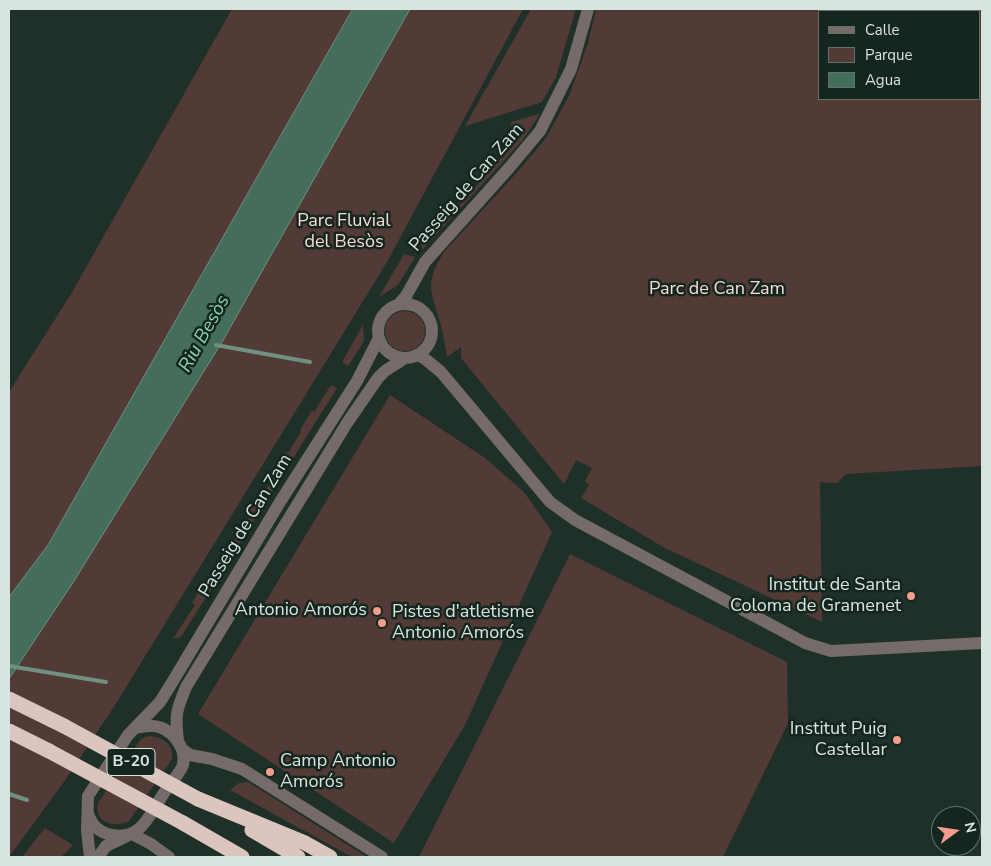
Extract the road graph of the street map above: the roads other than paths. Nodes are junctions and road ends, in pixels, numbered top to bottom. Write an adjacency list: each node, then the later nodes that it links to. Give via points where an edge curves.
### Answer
1 (588, 9): 2 (street, Passeig de Can Zam, via 571,69 540,131 425,262)
2 (400, 304): 3 (street, via 382,316); 4 (street, via 418,306 428,316 432,331)
3 (379, 338): 4 (street, via 390,353); 7 (street, Passeig de Can Zam, via 357,381 160,702)
4 (416, 353): 5 (street, via 441,372 550,502 575,520 804,643 831,651); 9 (street, Passeig de Can Zam, via 378,378 186,686 177,708)
5 (982, 643)
6 (9, 699): 10 (highway, B-20, bridge)
7 (135, 728): 9 (street, via 156,726 169,732); 11 (street, Passeig de Can Zam, via 88,796)
8 (9, 730): 12 (highway, B-20, bridge)
9 (180, 746): 13 (street, Passeig de Can Zam, via 183,766 142,826); 21 (street, via 190,755 242,769)
10 (198, 799): 19 (highway, B-20); 20 (highway, via 305,843)
11 (87, 811): 13 (street, via 99,830 115,836); 14 (street, Passeig de Can Zam)
12 (183, 823): 17 (highway); 18 (highway, B-20)
13 (129, 835): 15 (street, Passeig de Can Zam, via 106,846); 16 (street)
14 (90, 857)
15 (98, 857)
16 (169, 857)
17 (222, 857)
18 (242, 857)
19 (298, 857)
20 (330, 857)
21 (382, 857)

